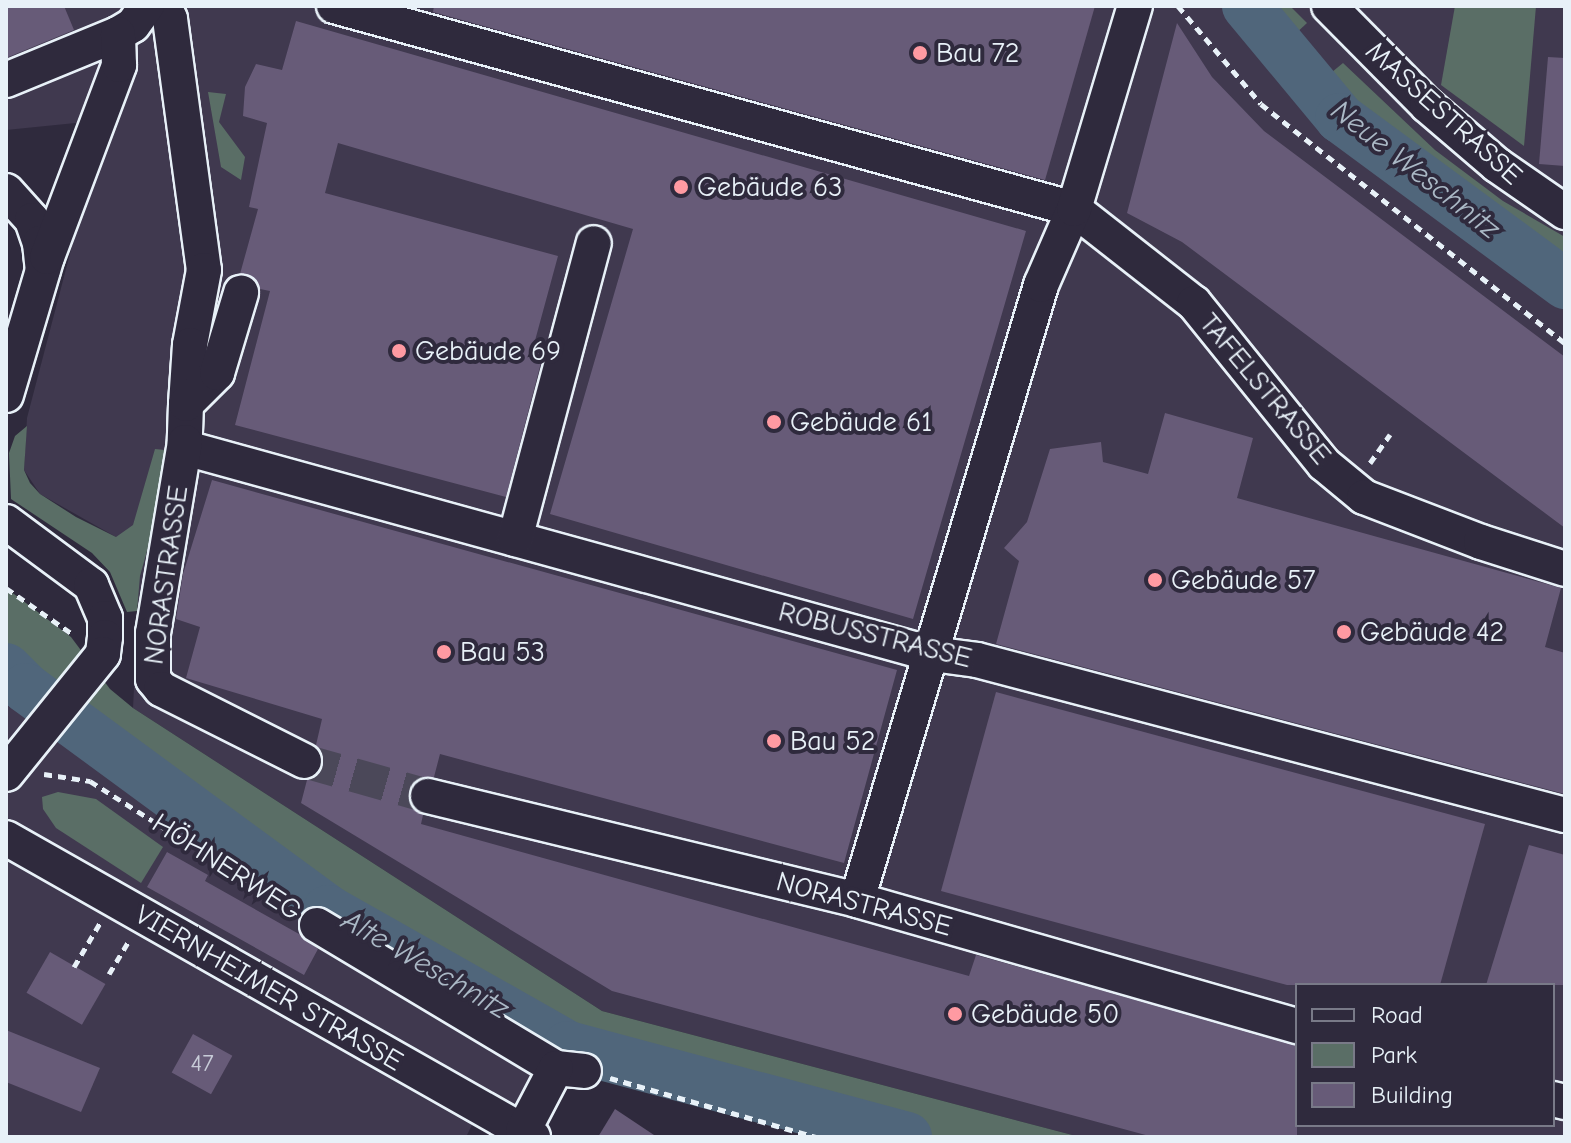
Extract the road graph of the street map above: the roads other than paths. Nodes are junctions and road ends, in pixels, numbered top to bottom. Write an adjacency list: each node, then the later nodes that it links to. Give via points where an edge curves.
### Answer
1 (147, 6): 6 (street)
2 (164, 6): 15 (street, via 204,270)
3 (334, 6): 9 (street)
4 (1135, 6): 9 (street)
5 (1329, 6): 10 (street, MASSESTRASSE, via 1427,105 1497,165)
6 (118, 34): 7 (street); 12 (street, via 119,65)
7 (6, 80)
8 (6, 191): 12 (street, via 32,220)
9 (1074, 209): 19 (street, TAFELSTRASSE, via 1194,303 1315,454 1364,497); 20 (street, via 1041,285)
10 (1565, 212)
11 (594, 243): 18 (street)
12 (43, 270): 14 (street)
13 (241, 293): 15 (street, via 217,373)
14 (6, 395)
15 (186, 404): 16 (street)
16 (187, 444): 18 (street, ROBUSSTRASSE); 21 (street, NORASTRASSE, via 153,633 153,679 161,689)
17 (6, 522): 22 (street, via 91,585 105,618 94,667)
18 (515, 539): 20 (street, ROBUSSTRASSE)
19 (1565, 569)
20 (932, 654): 24 (street, ROBUSSTRASSE, via 977,660); 26 (street)
21 (304, 761)
22 (8, 772)
23 (428, 796): 26 (street, NORASTRASSE)
24 (1565, 815)
25 (6, 838): 29 (street, VIERNHEIMER STRASSE)
26 (857, 900): 28 (street, NORASTRASSE)
27 (317, 925): 30 (street, HÖHNERWEG, via 570,1070)
28 (1295, 1025)
29 (486, 1126): 30 (street, VIERNHEIMER STRASSE)
30 (528, 1134)

